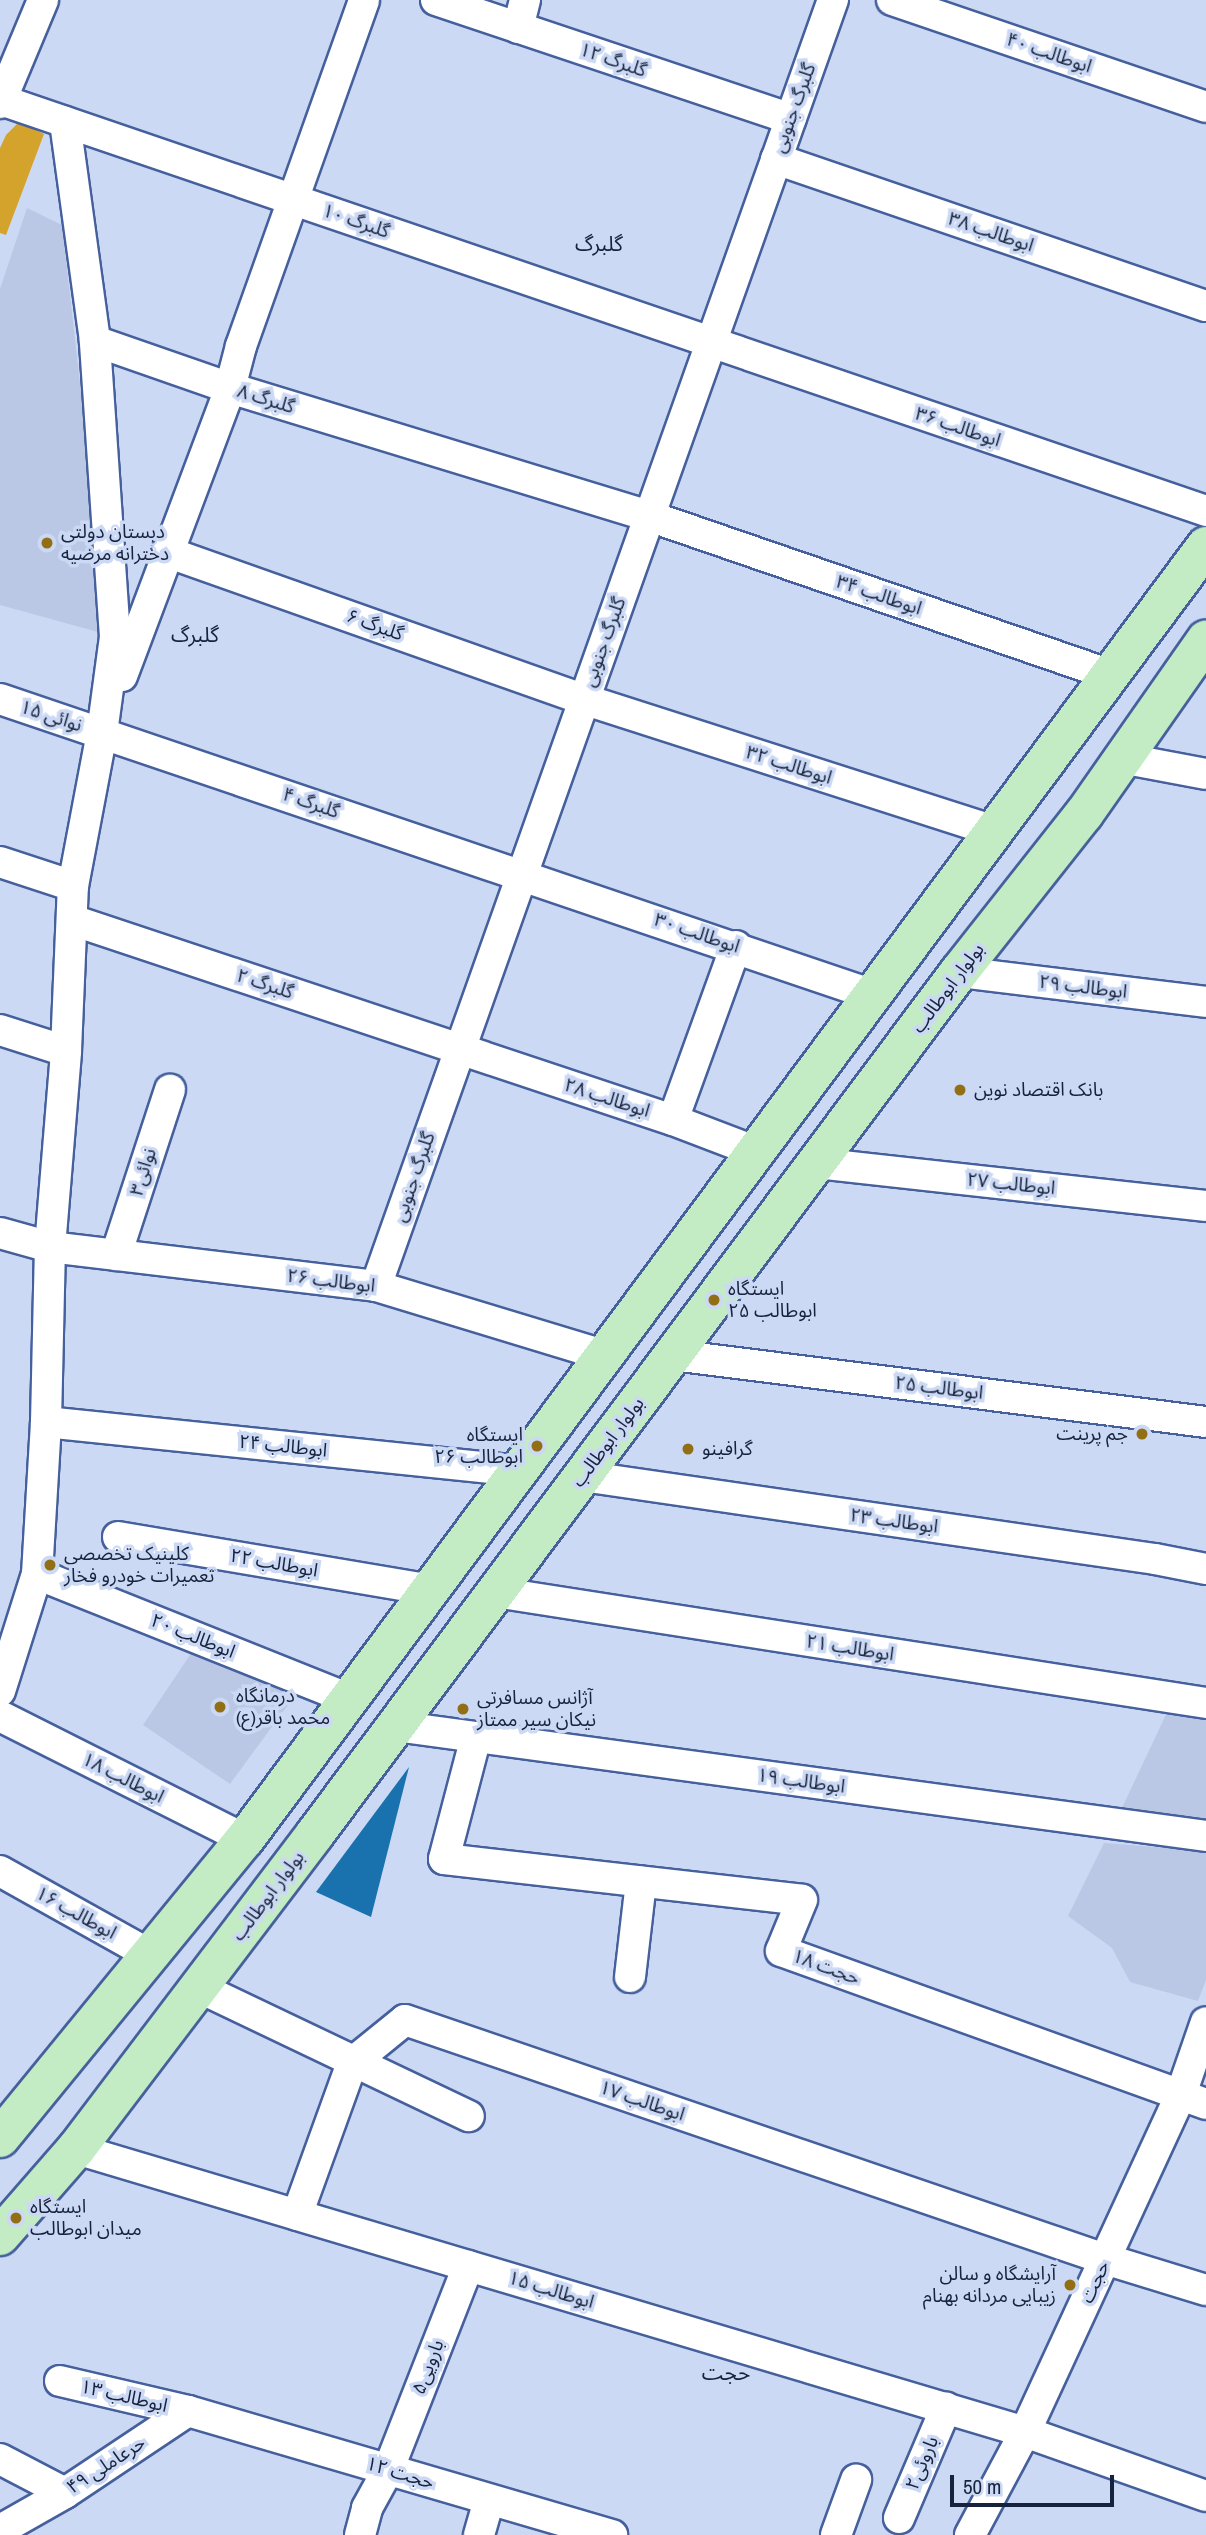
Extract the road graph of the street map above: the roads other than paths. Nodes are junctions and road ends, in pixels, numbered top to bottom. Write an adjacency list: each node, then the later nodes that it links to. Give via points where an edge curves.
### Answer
1 (43, 0): 7 (street)
2 (364, 0): 12 (street)
3 (436, 0): 6 (street, گلبرگ ۱۲)
4 (834, 0): 9 (street, گلبرگ جنوبی)
5 (892, 0): 8 (street, ابوطالب ۴۰)
6 (521, 14): 9 (street, گلبرگ ۱۲)
7 (1, 102): 10 (street, گلبرگ ۱۰)
8 (1206, 107)
9 (791, 119): 11 (street, گلبرگ جنوبی)
10 (65, 122): 12 (street, گلبرگ ۱۰); 14 (street)
11 (776, 159): 13 (street, ابوطالب ۳۸); 15 (street, گلبرگ جنوبی)
12 (292, 200): 15 (street, گلبرگ ۱۰); 16 (street, via 240,346)
13 (1206, 306)
14 (95, 341): 16 (street, گلبرگ ۸); 25 (street, via 115,637)
15 (710, 343): 17 (street, ابوطالب ۳۶); 18 (street, گلبرگ جنوبی)
16 (230, 388): 18 (street, گلبرگ ۸); 20 (street)
17 (1206, 511)
18 (649, 516): 22 (street, ابوطالب ۳۴); 24 (street, گلبرگ جنوبی)
19 (1206, 545): 22 (main road)
20 (167, 552): 24 (street, گلبرگ ۶); 25 (street)
21 (1206, 640): 26 (main road, بولوار ابوطالب)
22 (1110, 675): 27 (main road)
23 (0, 699): 25 (street, نوائی ۱۵)
24 (583, 699): 30 (street, ابوطالب ۳۲); 32 (street, گلبرگ جنوبی)
25 (102, 733): 32 (street, گلبرگ ۴); 33 (street)
26 (1121, 758): 28 (street); 29 (main road, بولوار ابوطالب)
27 (1037, 773): 29 (main road, via 1066,782); 30 (main road)
28 (1206, 774)
29 (1084, 814): 36 (main road, بولوار ابوطالب)
30 (994, 831): 37 (main road)
31 (0, 862): 33 (street)
32 (521, 874): 35 (street, ابوطالب ۳۰); 40 (street, گلبرگ جنوبی)
33 (73, 886): 34 (street)
34 (72, 919): 40 (street, گلبرگ ۲); 41 (street)
35 (736, 946): 37 (street, ابوطالب ۳۰); 43 (street)
36 (959, 972): 38 (street, ابوطالب ۲۹); 45 (main road, بولوار ابوطالب)
37 (873, 995): 44 (main road)
38 (1206, 1002)
39 (0, 1030): 41 (street)
40 (458, 1048): 43 (street, ابوطالب ۲۸); 50 (street, گلبرگ جنوبی)
41 (66, 1051): 48 (street)
42 (170, 1090): 49 (street, نوائی۳)
43 (673, 1120): 44 (street, ابوطالب ۲۸)
44 (754, 1150): 52 (main road)
45 (816, 1163): 46 (street, ابوطالب ۲۷); 51 (main road, بولوار ابوطالب)
46 (1206, 1206)
47 (0, 1233): 48 (street, ابوطالب ۲۶)
48 (50, 1247): 49 (street, ابوطالب ۲۶); 53 (street)
49 (116, 1255): 50 (street, ابوطالب ۲۶)
50 (376, 1286): 52 (street, ابوطالب ۲۶)
51 (673, 1354): 54 (street, ابوطالب ۲۵); 56 (main road, بولوار ابوطالب)
52 (603, 1355): 55 (main road)
53 (46, 1422): 55 (street, ابوطالب ۲۴); 59 (street)
54 (1206, 1422)
55 (519, 1471): 60 (main road)
56 (582, 1476): 58 (street, ابوطالب ۲۳); 61 (main road, بولوار ابوطالب)
57 (118, 1537): 60 (street, ابوطالب ۲۲)
58 (1206, 1569)
59 (37, 1574): 62 (street); 64 (street, ابوطالب ۲۰)
60 (431, 1590): 64 (main road)
61 (495, 1592): 65 (street, ابوطالب ۲۱); 67 (main road, بولوار ابوطالب)
62 (12, 1613): 63 (street)
63 (0, 1691)
64 (350, 1699): 69 (main road)
65 (1206, 1703)
66 (0, 1716): 72 (street, ابوطالب ۱۸)
67 (395, 1726): 68 (street, ابوطالب ۱۹); 70 (main road, بولوار ابوطالب)
68 (476, 1737): 71 (street, ابوطالب ۱۹); 74 (street, حجت ۱۸, via 444,1859)
69 (273, 1802): 70 (main road); 72 (main road)
70 (314, 1834): 77 (main road, بولوار ابوطالب)
71 (1206, 1836)
72 (245, 1839): 75 (main road)
73 (0, 1871): 75 (street, ابوطالب ۱۶)
74 (641, 1882): 76 (street); 80 (street, حجت ۱۸, via 802,1899 781,1951)
75 (152, 1956): 82 (main road)
76 (630, 1977)
77 (198, 1987): 79 (street); 83 (main road, بولوار ابوطالب)
78 (1206, 2022): 80 (street, حجت)
79 (352, 2063): 81 (street); 84 (street); 86 (street, ابوطالب ۱۷, via 405,2020)
80 (1193, 2101): 86 (street, حجت)
81 (469, 2116)
82 (0, 2137)
83 (76, 2149): 84 (street, ابوطالب ۱۵); 85 (main road, بولوار ابوطالب)
84 (297, 2215): 87 (street, ابوطالب ۱۵)
85 (0, 2236)
86 (1105, 2259): 88 (street); 92 (street, حجت)
87 (468, 2266): 90 (street, ابوطالب ۱۵); 94 (street, بارویی۵)
88 (1206, 2290)
89 (60, 2381): 91 (street, ابوطالب ۱۳)
90 (946, 2408): 92 (street, ابوطالب ۱۵); 99 (street, باروئی۲)
91 (188, 2411): 94 (street, حجت ۱۲); 96 (street, حرعاملی ۴۹)
92 (1025, 2432): 97 (street, ابوطالب ۱۵); 105 (street, حجت)
93 (0, 2459): 96 (street)
94 (388, 2468): 98 (street, حجت ۱۲); 101 (street, بارویی۵, via 367,2508)
95 (856, 2480): 104 (street)
96 (65, 2493): 100 (street, حرعاملی ۴۹)
97 (1206, 2496)
98 (489, 2501): 102 (street); 103 (street, حجت ۱۲)
99 (898, 2518)
100 (17, 2527)
101 (360, 2535)
102 (479, 2535)
103 (612, 2535)
104 (836, 2535)
105 (970, 2535)

